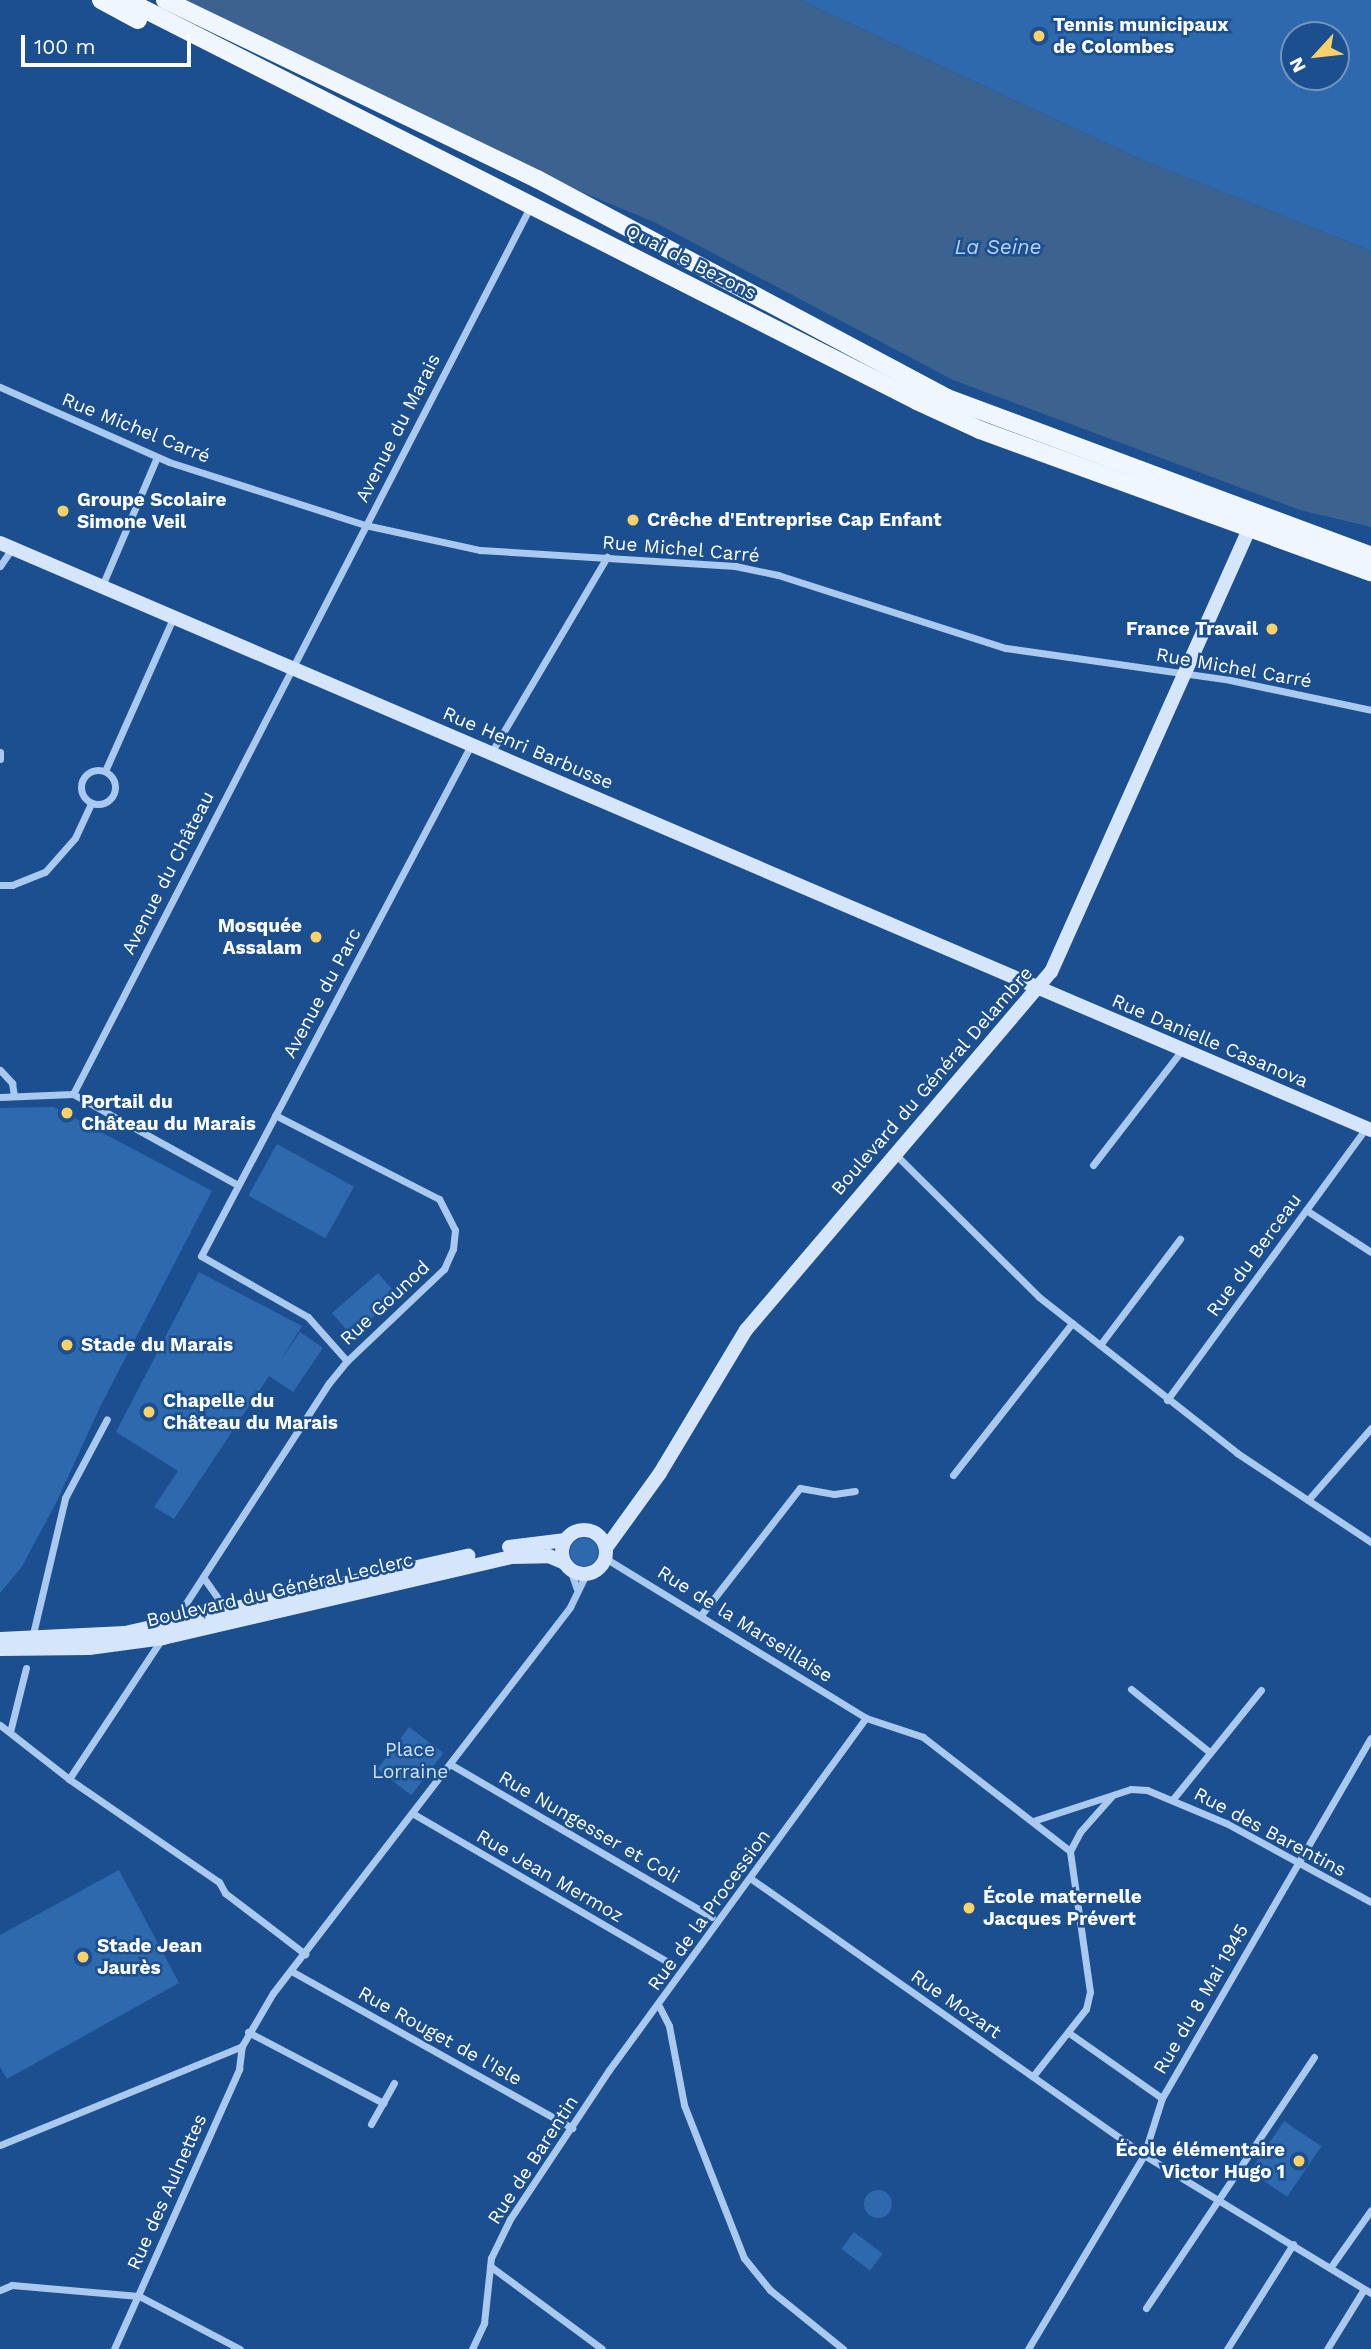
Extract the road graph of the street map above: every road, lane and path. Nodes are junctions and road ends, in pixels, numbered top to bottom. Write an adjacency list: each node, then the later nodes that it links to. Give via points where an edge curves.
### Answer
1 (101, 0): 5 (main road, via 424,163)
2 (126, 0): 5 (main road, Quai de Bezons)
3 (165, 0): 4 (main road, Quai de Bezons)
4 (511, 166): 6 (main road, Quai de Bezons); 7 (main road)
5 (463, 169): 7 (main road, Quai de Bezons)
6 (582, 203): 7 (main road); 10 (main road, Quai de Bezons, via 947,398 1220,500)
7 (532, 204): 10 (main road, Quai de Bezons, via 980,430); 11 (street, Avenue du Marais)
8 (0, 387): 9 (street, Rue Michel Carré)
9 (157, 457): 11 (street, Rue Michel Carré); 17 (street)
10 (1251, 519): 14 (main road, via 1280,522); 16 (main road); 20 (street, Boulevard du Général Delambre, via 1196,655)
11 (365, 524): 13 (street, Rue Michel Carré, via 480,550); 19 (street, Avenue du Marais)
12 (6, 546): 15 (street); 17 (street, Rue Henri Barbusse)
13 (607, 556): 20 (street, Rue Michel Carré, via 735,566 778,575 1006,648); 24 (street)
14 (1371, 556)
15 (0, 566)
16 (1371, 572)
17 (102, 586): 18 (street, Rue Henri Barbusse)
18 (174, 616): 19 (street, Rue Henri Barbusse); 26 (street)
19 (293, 667): 22 (street, Rue Henri Barbusse); 32 (street, Avenue du Château)
20 (1182, 674): 21 (street, Rue Michel Carré); 29 (street, Boulevard du Général Delambre)
21 (1371, 710)
22 (472, 744): 24 (street, Rue Henri Barbusse); 35 (street, Avenue du Parc)
23 (0, 752): 25 (street)
24 (491, 753): 29 (street, Rue Henri Barbusse)
25 (0, 759)
26 (105, 771): 27 (street, via 90,772 83,779 81,790); 27 (street, via 114,781 114,794 102,804)
27 (91, 803): 28 (street, via 75,838 45,872)
28 (0, 885)
29 (1040, 988): 30 (street, Rue Danielle Casanova); 37 (street, Boulevard du Général Delambre)
30 (1182, 1050): 36 (street, Rue Danielle Casanova); 38 (street)
31 (0, 1070): 33 (street, via 12,1083)
32 (73, 1094): 33 (street); 39 (street)
33 (14, 1095): 34 (street)
34 (0, 1097)
35 (275, 1115): 39 (street, Avenue du Parc); 45 (street, Rue Gounod, via 422,1189 450,1213 455,1230 444,1269)
36 (1368, 1129): 40 (street, Rue du Berceau)
37 (895, 1154): 43 (street, via 1039,1297); 52 (street, Boulevard du Général Delambre, via 746,1330)
38 (1093, 1165)
39 (238, 1185): 45 (street, Avenue du Parc, via 201,1256 308,1317)
40 (1306, 1210): 42 (street); 46 (street, Rue du Berceau)
41 (1180, 1239): 44 (street)
42 (1371, 1252)
43 (1072, 1323): 44 (street); 49 (street)
44 (1100, 1345): 46 (street)
45 (346, 1361): 59 (street, Rue Gounod)
46 (1167, 1401): 51 (street)
47 (107, 1419): 66 (street, via 65,1498)
48 (1371, 1428): 51 (street)
49 (953, 1475)
50 (856, 1491): 63 (street, via 834,1494 800,1488)
51 (1308, 1500): 55 (street)
52 (634, 1508): 53 (street, Boulevard du Général Delambre); 56 (street, Boulevard du Général Delambre)
53 (593, 1532): 54 (street, via 579,1531); 56 (street)
54 (566, 1540): 57 (street, via 562,1551); 62 (street, Boulevard du Général Leclerc, via 495,1549)
55 (1371, 1542)
56 (606, 1553): 58 (street, via 600,1567); 63 (street, Rue de la Marseillaise)
57 (568, 1566): 58 (street); 60 (street); 64 (street, Boulevard du Général Leclerc, via 549,1556 510,1556)
58 (586, 1574): 60 (street)
59 (203, 1577): 61 (street, Rue Gounod); 62 (street)
60 (577, 1590): 76 (street, via 570,1607)
61 (186, 1603)
62 (228, 1611): 66 (street, Boulevard du Général Leclerc, via 125,1633)
63 (701, 1615): 71 (street, Rue de la Marseillaise)
64 (163, 1638): 67 (street, Boulevard du Général Leclerc, via 89,1648); 77 (street)
65 (0, 1639): 66 (street, Boulevard du Général Leclerc)
66 (32, 1639)
67 (0, 1649)
68 (26, 1668): 73 (street)
69 (1131, 1689): 75 (street)
70 (1261, 1690): 75 (street)
71 (866, 1718): 81 (street, Rue de la Marseillaise, via 923,1737); 84 (street, Rue de la Procession)
72 (0, 1725): 73 (street)
73 (10, 1732): 77 (street)
74 (1371, 1738): 83 (street, Rue du 8 Mai 1945)
75 (1208, 1751): 79 (street)
76 (450, 1764): 80 (street); 86 (street, Rue Nungesser et Coli)
77 (69, 1779): 87 (street, via 160,1845 175,1850)
78 (1111, 1797): 79 (street, Rue des Barentins, via 1147,1790); 81 (street, Rue des Barentins); 82 (street, via 1080,1832)
79 (1173, 1799): 83 (street, Rue des Barentins, via 1226,1823)
80 (412, 1813): 87 (street); 88 (street, Rue Jean Mermoz)
81 (1033, 1821): 82 (street, Rue de la Marseillaise)
82 (1070, 1851): 92 (street, via 1090,1992 1086,2009)
83 (1298, 1865): 85 (street, Rue des Barentins); 97 (street, Rue du 8 Mai 1945)
84 (750, 1878): 86 (street, Rue de la Procession); 95 (street, Rue Mozart)
85 (1371, 1902)
86 (716, 1919): 90 (street, Rue de la Procession)
87 (305, 1954): 89 (street)
88 (673, 1965)
89 (293, 1972): 91 (street); 100 (street, Rue Rouget de l'Isle)
90 (659, 2006): 100 (street, Rue de Barentin, via 609,2070); 116 (street, Rue de la Procession, via 669,2026 684,2105 744,2258 771,2290)
91 (248, 2032): 93 (street); 98 (street)
92 (1069, 2032): 95 (street); 97 (street)
93 (242, 2046): 101 (street); 110 (street, Rue des Aulnettes, via 239,2069)
94 (1314, 2057): 103 (street)
95 (1032, 2076): 102 (street, Rue Mozart)
96 (394, 2083): 98 (street)
97 (1162, 2098): 102 (street, Rue du 8 Mai 1945)
98 (383, 2103): 99 (street)
99 (371, 2124)
100 (572, 2128): 106 (street, Rue de Barentin, via 510,2219)
101 (0, 2145)
102 (1144, 2155): 103 (street, Rue Mozart); 117 (street, Rue du 8 Mai 1945)
103 (1217, 2199): 105 (street, Rue Mozart); 111 (street)
104 (1371, 2210): 107 (street)
105 (1293, 2244): 107 (street, Rue Mozart); 118 (street)
106 (490, 2266): 114 (street, Rue de Barentin, via 484,2323); 115 (street)
107 (1330, 2268): 109 (street, Rue Mozart)
108 (0, 2290): 110 (street, via 12,2285)
109 (1368, 2291): 119 (street)
110 (139, 2296): 112 (street, Rue des Aulnettes); 113 (street)
111 (1146, 2308)
112 (114, 2349)
113 (240, 2349)
114 (472, 2349)
115 (602, 2349)
116 (843, 2349)
117 (1028, 2349)
118 (1227, 2349)
119 (1327, 2349)

